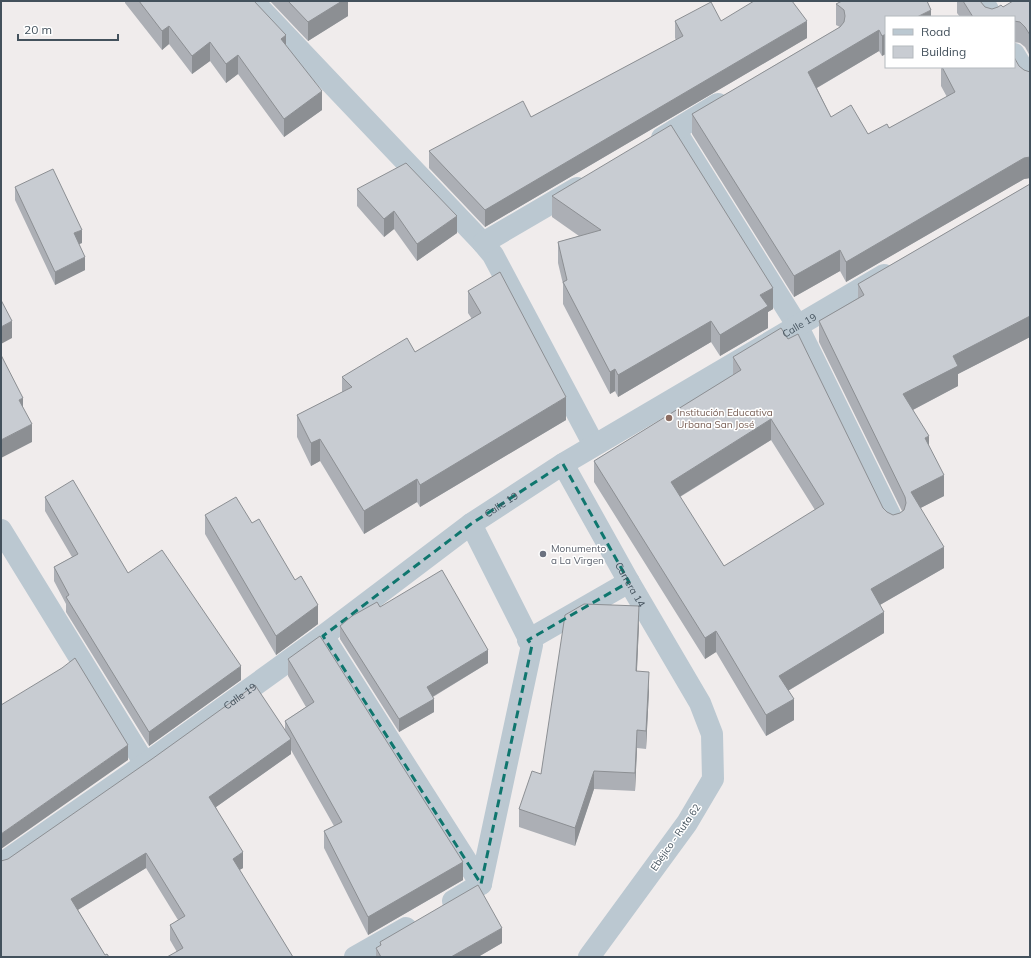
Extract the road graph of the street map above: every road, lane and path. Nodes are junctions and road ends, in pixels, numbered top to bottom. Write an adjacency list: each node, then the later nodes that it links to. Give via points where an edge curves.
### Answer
1 (253, 1): 10 (street)
2 (982, 1): 3 (street)
3 (991, 16)
4 (1015, 56): 5 (street)
5 (1030, 80)
6 (737, 94): 7 (street)
7 (675, 130): 8 (street); 12 (street)
8 (648, 146)
9 (593, 178): 10 (street)
10 (483, 243): 13 (street, via 493,255)
11 (900, 266): 12 (street, Calle 19)
12 (797, 325): 13 (street, Calle 19); 15 (street)
13 (594, 445): 14 (street, Calle 19)
14 (563, 464): 16 (street, Calle 19); 18 (street, Carrera 14)
15 (894, 523)
16 (471, 524): 19 (street, Calle 19); 20 (street)
17 (1, 530): 22 (street)
18 (629, 582): 20 (street); 21 (street, Carrera 14)
19 (323, 636): 22 (street, Calle 19); 24 (street)
20 (528, 640): 24 (street, via 532,645)
21 (700, 704): 26 (street, Ebéjico - Ruta 62, via 712,734 713,779 687,823)
22 (145, 764): 23 (street, Calle 19)
23 (1, 864)
24 (481, 884): 25 (street)
25 (355, 957)
26 (589, 957)

